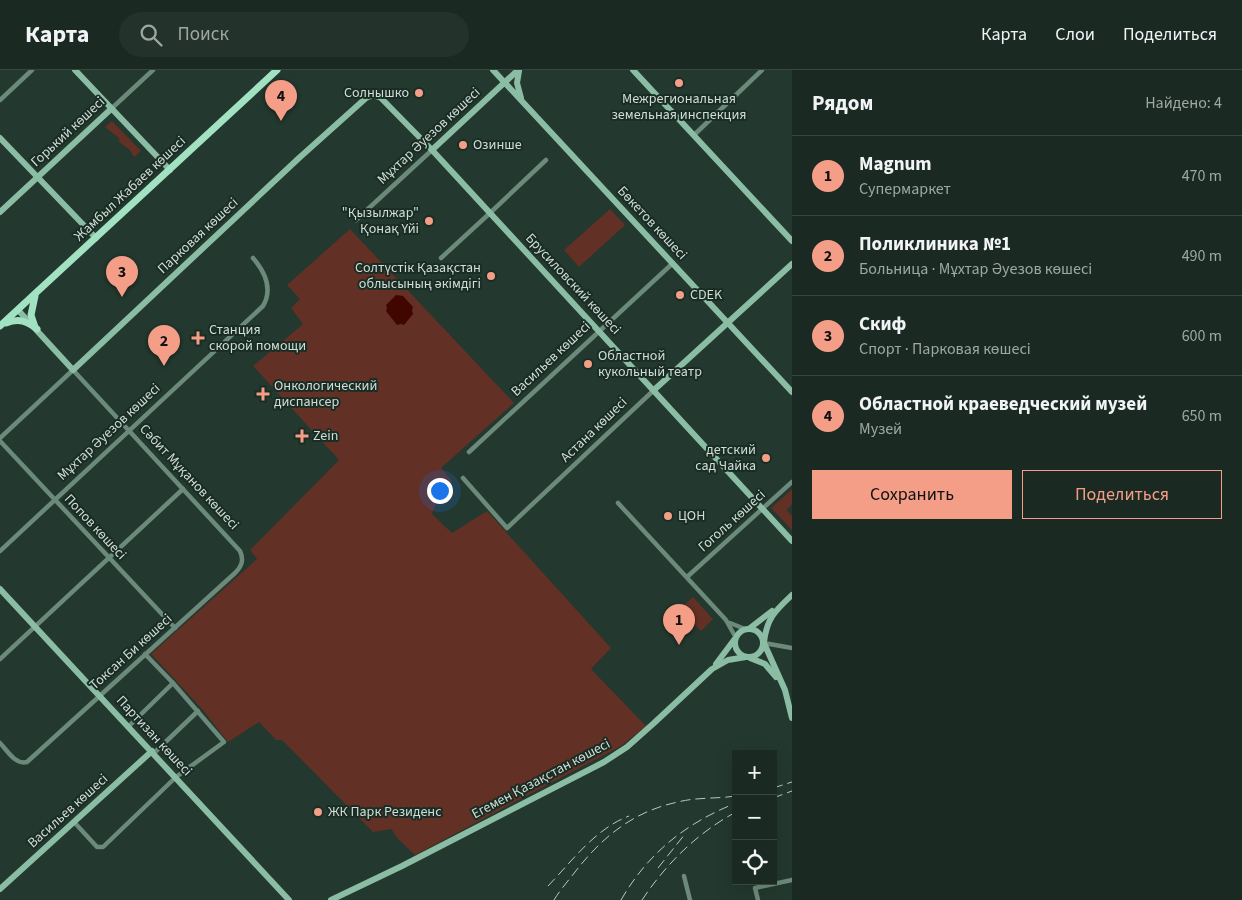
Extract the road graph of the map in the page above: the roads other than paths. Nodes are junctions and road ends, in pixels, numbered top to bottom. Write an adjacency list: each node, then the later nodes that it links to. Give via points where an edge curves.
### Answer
1 (32, 70): 11 (street)
2 (75, 70): 13 (main road)
3 (153, 70): 13 (street, Горький көшесі)
4 (277, 70): 18 (main road, Жамбыл Жабаев көшесі)
5 (493, 70): 9 (main road, Бөкетов көшесі)
6 (519, 70): 9 (main road, Мұхтар Әуезов көшесі); 12 (main road, via 517,85)
7 (762, 70): 14 (street)
8 (637, 71): 14 (main road)
9 (505, 82): 12 (main road, Бөкетов көшесі); 16 (main road, Мұхтар Әуезов көшесі)
10 (372, 95): 16 (main road, Брусиловский көшесі, via 381,98); 35 (main road, Парковая көшесі, via 299,158)
11 (0, 100)
12 (522, 101): 27 (main road, Бөкетов көшесі)
13 (111, 109): 18 (main road); 19 (main road, Горький көшесі)
14 (694, 135): 24 (main road)
15 (0, 138): 19 (main road)
16 (432, 150): 21 (main road, Брусиловский көшесі); 22 (street, Мұхтар Әуезов көшесі)
17 (546, 160): 21 (street)
18 (170, 170): 23 (main road, Жамбыл Жабаев көшесі)
19 (37, 177): 20 (main road, Горький көшесі); 23 (main road)
20 (0, 212)
21 (490, 213): 26 (street); 34 (main road, Брусиловский көшесі)
22 (356, 220)
23 (96, 238): 29 (main road, Жамбыл Жабаев көшесі)
24 (792, 241)
25 (253, 258): 38 (street, Мұхтар Әуезов көшесі, via 267,283 263,306)
26 (441, 258)
27 (673, 264): 31 (main road, Бөкетов көшесі); 34 (street, Васильев көшесі)
28 (792, 264): 31 (main road, Астана көшесі)
29 (37, 293): 30 (main road, Жамбыл Жабаев көшесі); 33 (main road, via 32,302 32,316)
30 (18, 310): 32 (main road, Жамбыл Жабаев көшесі); 33 (main road, Сәбит Мұқанов көшесі)
31 (728, 323): 36 (main road, Астана көшесі); 37 (main road, Бөкетов көшесі)
32 (0, 326): 33 (main road, via 13,320 23,320)
33 (37, 329): 35 (main road, Сәбит Мұқанов көшесі)
34 (599, 330): 36 (main road, Брусиловский көшесі); 40 (street, Васильев көшесі)
35 (73, 370): 38 (street, Сәбит Мұқанов көшесі); 39 (street, Парковая көшесі)
36 (654, 390): 41 (street, Астана көшесі, via 507,528); 46 (main road, Брусиловский көшесі)
37 (792, 392)
38 (129, 430): 43 (street, Сәбит Мұқанов көшесі); 44 (street, Мұхтар Әуезов көшесі)
39 (0, 440): 44 (street, Попов көшесі)
40 (469, 452)
41 (463, 478)
42 (792, 482): 46 (street, Гоголь көшесі)
43 (183, 489): 49 (street, Сәбит Мұқанов көшесі); 50 (street)
44 (55, 500): 48 (street, Мұхтар Әуезов көшесі); 50 (street, Попов көшесі)
45 (618, 503): 51 (street)
46 (762, 509): 47 (main road, Брусиловский көшесі); 51 (street, Гоголь көшесі)
47 (792, 541)
48 (0, 551)
49 (240, 551): 56 (street, Токсан Би көшесі, via 242,560 238,570)
50 (109, 558): 55 (street); 56 (street, Попов көшесі)
51 (687, 577): 54 (street)
52 (0, 589): 55 (main road, Партизан көшесі)
53 (792, 594): 57 (main road); 59 (main road, via 771,616)
54 (728, 623): 57 (street); 58 (street)
55 (35, 626): 63 (street); 67 (main road, Партизан көшесі)
56 (174, 628): 61 (street, Токсан Би көшесі)
57 (747, 629): 58 (main road); 59 (main road, via 759,633)
58 (736, 638): 62 (main road, via 737,650); 64 (main road)
59 (764, 643): 60 (street); 62 (main road, via 759,654); 66 (main road)
60 (792, 648)
61 (145, 654): 65 (street); 67 (street, Токсан Би көшесі)
62 (747, 657): 64 (main road, Егемен Қазақстан көшесі, via 728,660); 66 (main road, via 766,665)
63 (0, 659)
64 (712, 669): 79 (main road, Егемен Қазақстан көшесі, via 627,747 604,762)
65 (173, 683): 68 (street); 70 (street)
66 (785, 690): 69 (main road)
67 (100, 696): 70 (main road, Партизан көшесі); 71 (street, Токсан Би көшесі, via 26,762 16,761)
68 (198, 711): 72 (street, Васильев көшесі); 73 (street, via 224,742)
69 (792, 718)
70 (128, 726): 72 (main road, Партизан көшесі)
71 (0, 743)
72 (153, 752): 73 (main road, Партизан көшесі); 74 (main road, Васильев көшесі)
73 (176, 777): 74 (street, via 101,848 95,846); 78 (main road, Партизан көшесі)
74 (74, 822): 77 (main road, Васильев көшесі)
75 (684, 876): 80 (street)
76 (792, 880): 81 (street, via 755,888)
77 (0, 889)
78 (289, 900)
79 (331, 900)
80 (690, 900)
81 (758, 900)

